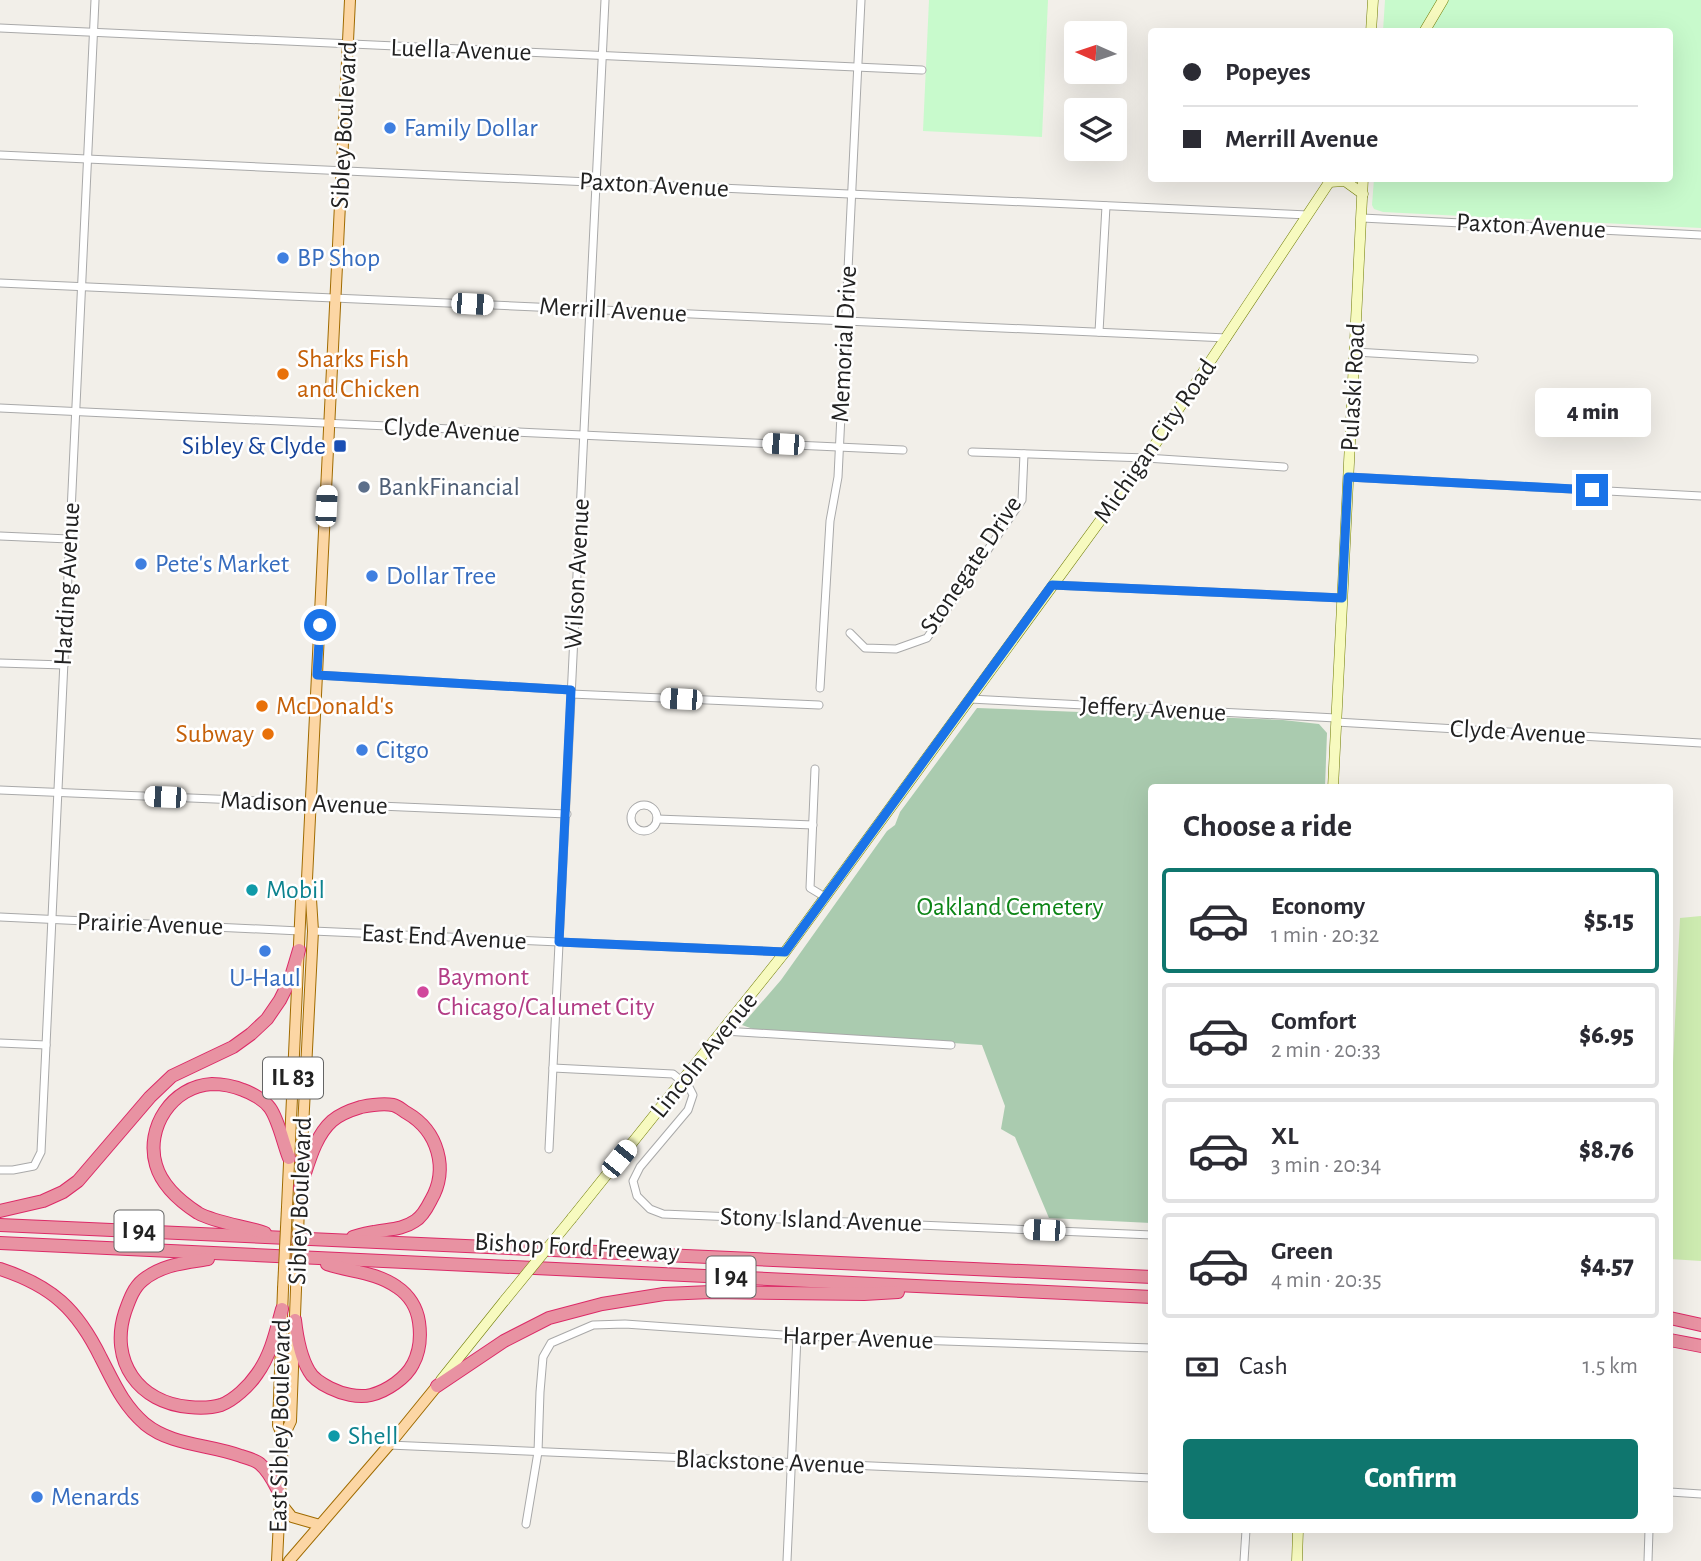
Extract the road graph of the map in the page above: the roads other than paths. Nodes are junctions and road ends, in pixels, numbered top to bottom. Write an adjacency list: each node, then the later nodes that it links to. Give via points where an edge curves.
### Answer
1 (95, 0): 10 (street, Harding Avenue)
2 (350, 0): 11 (main road, Sibley Boulevard / IL 83)
3 (605, 0): 12 (street, Wilson Avenue)
4 (861, 0): 13 (street, Memorial Drive)
5 (1373, 0): 7 (street)
6 (1443, 0): 8 (street)
7 (1371, 28)
8 (1426, 28)
9 (0, 29): 10 (street, Luella Avenue)
10 (93, 33): 11 (street, Luella Avenue); 16 (street, Harding Avenue)
11 (348, 44): 12 (street, Luella Avenue); 17 (main road, Sibley Boulevard / IL 83)
12 (603, 56): 13 (street, Luella Avenue); 21 (street, Wilson Avenue)
13 (858, 67): 14 (street, Luella Avenue); 22 (street, Memorial Drive)
14 (922, 70)
15 (0, 155): 16 (street, Paxton Avenue)
16 (87, 159): 17 (street, Paxton Avenue); 29 (street, Harding Avenue)
17 (342, 171): 21 (street, Paxton Avenue); 30 (main road, Sibley Boulevard / IL 83)
18 (1330, 182): 25 (street, Michigan City Road)
19 (1346, 182): 23 (street)
20 (1363, 182): 23 (street, Pulaski Road)
21 (596, 183): 22 (street, Paxton Avenue); 31 (street, Wilson Avenue)
22 (852, 194): 24 (street, Paxton Avenue); 32 (street, Memorial Drive)
23 (1363, 194): 26 (street, Pulaski Road)
24 (1106, 206): 25 (street, Paxton Avenue); 33 (street)
25 (1308, 215): 34 (street, Michigan City Road)
26 (1362, 218): 27 (street, Paxton Avenue); 35 (street, Pulaski Road)
27 (1701, 235)
28 (0, 283): 29 (street, Merrill Avenue)
29 (81, 286): 30 (street, Merrill Avenue); 38 (street, Harding Avenue)
30 (335, 298): 31 (street, Merrill Avenue); 39 (main road, Sibley Boulevard / IL 83)
31 (590, 309): 32 (street, Merrill Avenue); 40 (street, Wilson Avenue)
32 (845, 321): 33 (street, Merrill Avenue); 41 (street, Memorial Drive)
33 (1099, 332): 34 (street, Merrill Avenue)
34 (1227, 338): 45 (street, Michigan City Road)
35 (1355, 352): 36 (street); 47 (street, Pulaski Road)
36 (1474, 359)
37 (0, 408): 38 (street, Clyde Avenue)
38 (75, 411): 39 (street, Clyde Avenue); 50 (street, Harding Avenue)
39 (330, 424): 40 (street, Clyde Avenue); 56 (main road, Sibley Boulevard / IL 83)
40 (584, 436): 41 (street, Clyde Avenue); 58 (street, Wilson Avenue)
41 (839, 447): 42 (street, Clyde Avenue); 57 (street, Memorial Drive)
42 (903, 450)
43 (972, 452): 44 (street)
44 (1024, 454): 45 (street); 53 (street, Stonegate Drive, via 1023,500 927,638 896,649 865,648)
45 (1146, 458): 46 (street); 51 (street, Michigan City Road)
46 (1284, 467)
47 (1348, 477): 48 (street); 52 (street, Pulaski Road)
48 (1701, 496)
49 (0, 536): 50 (street)
50 (69, 539): 55 (street, Harding Avenue)
51 (1052, 585): 52 (street); 59 (street, Michigan City Road)
52 (1342, 598): 61 (street, Pulaski Road)
53 (850, 633)
54 (0, 663): 55 (street)
55 (64, 665): 66 (street, Harding Avenue)
56 (317, 675): 58 (street); 67 (main road, Sibley Boulevard / IL 83)
57 (820, 688)
58 (571, 692): 60 (street); 68 (street, Wilson Avenue)
59 (970, 699): 61 (street, Jeffery Avenue); 72 (street, Lincoln Avenue)
60 (819, 705)
61 (1336, 720): 62 (street, Clyde Avenue); 64 (street, Pulaski Road)
62 (1701, 743)
63 (815, 769): 70 (street)
64 (1333, 784)
65 (0, 790): 66 (street, Madison Avenue)
66 (58, 793): 67 (street, Madison Avenue); 74 (street, Harding Avenue)
67 (311, 803): 68 (street, Madison Avenue); 71 (main road, Sibley Boulevard / IL 83)
68 (566, 814): 77 (street, Wilson Avenue)
69 (657, 818): 70 (street)
70 (813, 825): 72 (street, via 810,888)
71 (307, 879): 75 (main road, Sibley Boulevard / IL 83); 76 (main road, Sibley Boulevard)
72 (825, 897): 79 (street, Lincoln Avenue)
73 (0, 917): 74 (street, Prairie Avenue)
74 (52, 920): 75 (street, Prairie Avenue); 82 (street, Harding Avenue)
75 (300, 931): 78 (main road, Sibley Boulevard / IL 83)
76 (313, 931): 77 (street, East End Avenue); 89 (main road, Sibley Boulevard)
77 (559, 942): 79 (street, East End Avenue); 84 (street, Wilson Avenue)
78 (299, 950): 87 (main road, Sibley Boulevard / IL 83); 91 (highway, via 280,1000 251,1034 172,1076 63,1192)
79 (785, 952): 80 (street, Lincoln Avenue)
80 (724, 1031): 83 (street); 85 (street, Lincoln Avenue)
81 (0, 1043): 82 (street)
82 (46, 1045): 88 (street, Harding Avenue, via 41,1152 34,1166)
83 (951, 1045)
84 (553, 1068): 85 (street, via 673,1074); 86 (street, Wilson Avenue)
85 (682, 1080): 93 (street, Stony Island Avenue, via 693,1096 688,1110 633,1181 636,1196 663,1214); 111 (street, Lincoln Avenue, bridge)
86 (549, 1149)
87 (289, 1158): 90 (main road, Sibley Boulevard / IL 83); 94 (highway, via 270,1107 252,1093 230,1085 209,1084 175,1099 156,1128 156,1167 181,1201 201,1214)
88 (0, 1170)
89 (300, 1188): 95 (highway, via 315,1145 331,1122 349,1110 395,1105 426,1127 440,1164 438,1188 418,1220); 105 (main road, Sibley Boulevard, bridge)
90 (287, 1207): 103 (main road, East Sibley Boulevard / IL 83, bridge)
91 (0, 1211)
92 (0, 1225): 94 (highway, Bishop Ford Freeway / I 94)
93 (1148, 1234)
94 (279, 1237): 95 (highway, Bishop Ford Freeway / I 94)
95 (343, 1240): 100 (highway, Bishop Ford Freeway / I 94)
96 (0, 1243): 97 (highway, Bishop Ford Freeway / I 94)
97 (232, 1254): 98 (highway, Bishop Ford Freeway / I 94); 103 (highway, via 171,1265 136,1288 120,1335 122,1354 142,1389 178,1406 222,1405 258,1374)
98 (310, 1258): 101 (highway, Bishop Ford Freeway / I 94); 105 (highway, via 370,1273 400,1289 417,1312 419,1346 402,1378 371,1395 353,1395 310,1374)
99 (0, 1269): 119 (highway, via 45,1288 78,1318 120,1395 149,1426 169,1438 259,1462)
100 (1148, 1277)
101 (974, 1289): 102 (highway, Bishop Ford Freeway / I 94); 111 (highway, via 864,1294 711,1292 602,1304 549,1318 504,1341)
102 (1148, 1297)
103 (282, 1310): 112 (main road, East Sibley Boulevard / IL 83, via 278,1425)
104 (1673, 1319): 106 (highway)
105 (295, 1320): 112 (main road, Sibley Boulevard, via 291,1422)
106 (1701, 1325)
107 (797, 1336): 110 (street, Harper Avenue); 114 (street, Harper Avenue, via 625,1324 593,1325 551,1343 543,1357); 115 (street)
108 (1673, 1341): 109 (highway)
109 (1701, 1346)
110 (1148, 1348)
111 (437, 1386): 113 (main road, Lincoln Avenue)
112 (283, 1438): 119 (main road, East Sibley Boulevard / IL 83)
113 (389, 1445): 114 (street, Blackstone Avenue); 121 (main road, Lincoln Avenue)
114 (538, 1452): 115 (street, Blackstone Avenue); 120 (street)
115 (791, 1463): 116 (street, Blackstone Avenue); 127 (street)
116 (1148, 1478)
117 (1673, 1492): 118 (street)
118 (1701, 1494)
119 (280, 1499): 121 (main road, via 292,1517); 125 (main road, East Sibley Boulevard / IL 83)
120 (526, 1524)
121 (320, 1525): 126 (main road, Lincoln Avenue)
122 (1246, 1533): 128 (street)
123 (1298, 1533): 129 (street)
124 (1649, 1533): 130 (street)
125 (277, 1561)
126 (289, 1561)
127 (787, 1561)
128 (1244, 1561)
129 (1297, 1561)
130 (1648, 1561)

